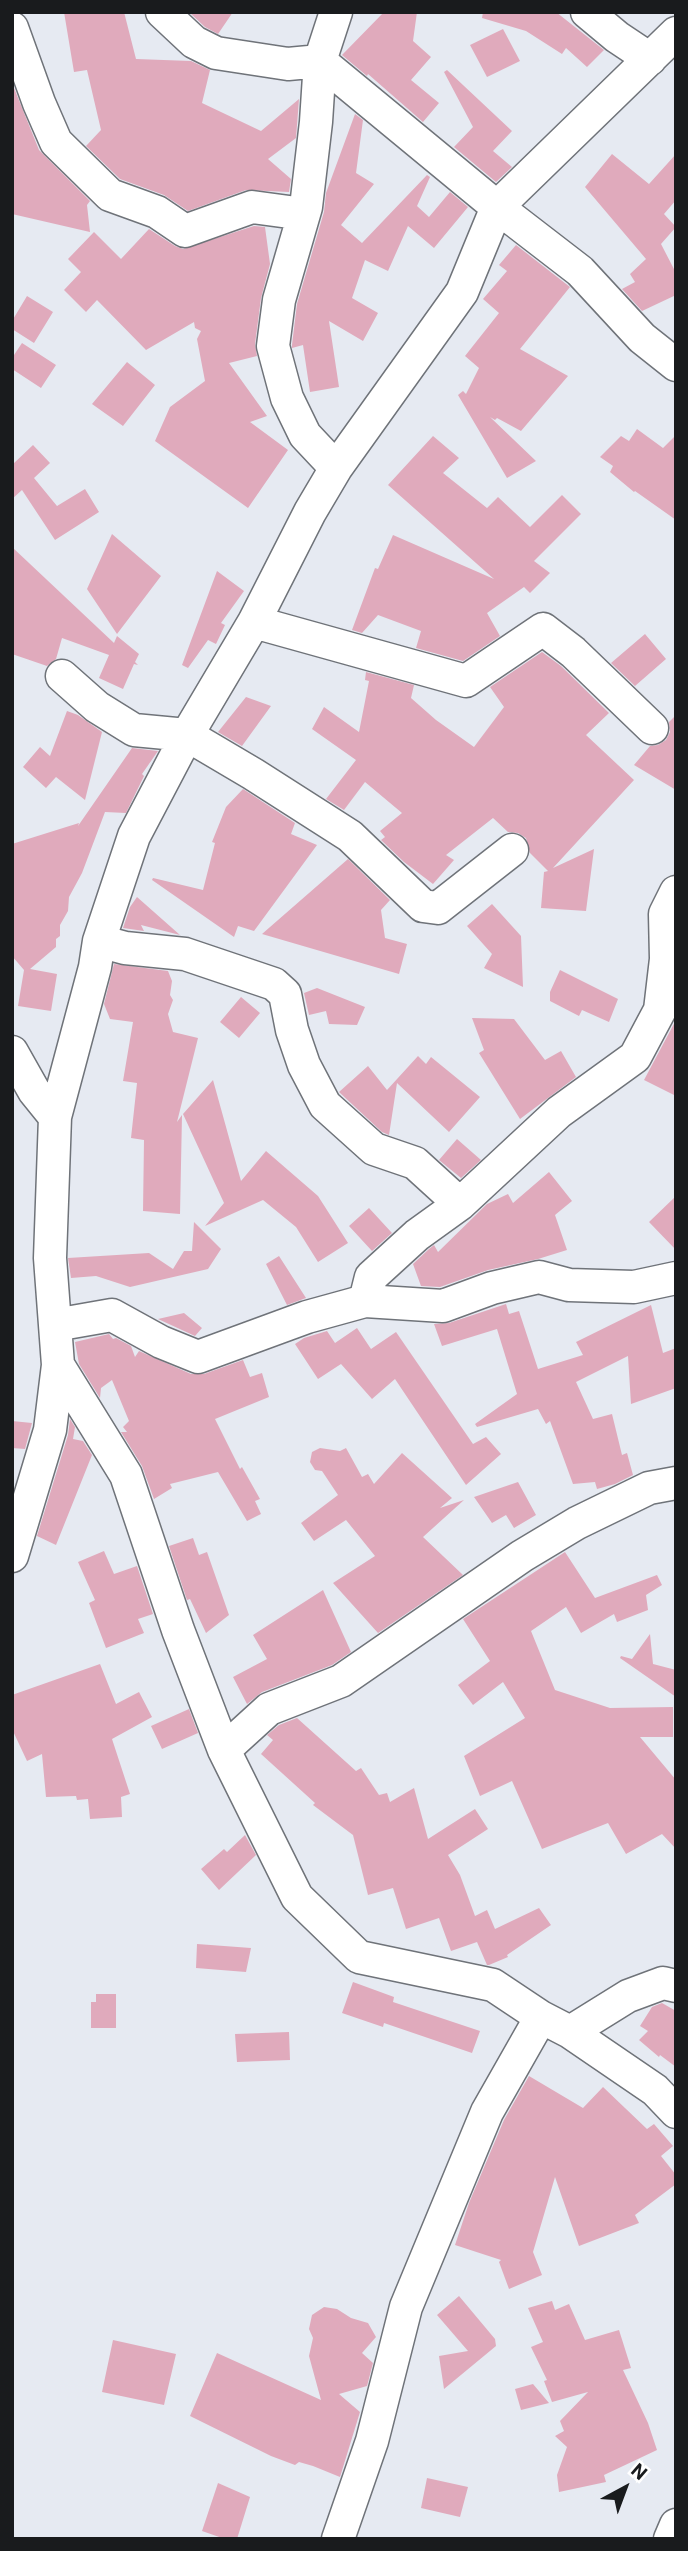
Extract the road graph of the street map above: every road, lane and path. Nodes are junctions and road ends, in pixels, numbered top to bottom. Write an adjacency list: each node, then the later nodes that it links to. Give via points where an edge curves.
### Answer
1 (162, 12): 7 (street, via 194,41 216,53 288,64)
2 (336, 12): 7 (street)
3 (587, 12): 6 (street)
4 (12, 28): 9 (street, via 57,142 110,195 158,212 185,231 252,207)
5 (676, 33): 6 (street)
6 (650, 59): 8 (street)
7 (320, 61): 8 (street); 9 (street)
8 (497, 207): 10 (street, via 580,271 642,338); 11 (street, via 462,292)
9 (304, 214): 11 (street, via 279,300 273,346 287,398 305,435)
10 (676, 365)
11 (336, 468): 12 (street)
12 (254, 622): 14 (street, via 466,681 542,629 573,652); 15 (street)
13 (62, 676): 15 (street, via 97,707 134,730)
14 (652, 728)
15 (187, 735): 16 (street, via 350,836 423,906 438,908); 18 (street, via 134,836)
16 (512, 850)
17 (676, 892): 21 (street, via 664,914 666,959 660,1010 635,1057 559,1112)
18 (99, 941): 20 (street); 21 (street, via 185,954 274,984 285,994 304,1065 325,1105 374,1150 415,1163)
19 (12, 1052): 20 (street)
20 (55, 1117): 24 (street, via 50,1258)
21 (460, 1204): 23 (street, via 371,1277)
22 (676, 1279): 23 (street, via 634,1287 569,1285 539,1277 443,1306)
23 (365, 1301): 24 (street, via 198,1357 112,1315)
24 (55, 1325): 25 (street)
25 (58, 1365): 27 (street, via 50,1430); 28 (street, via 126,1475)
26 (676, 1483): 28 (street, via 649,1488 577,1523 341,1681 269,1709)
27 (12, 1556)
28 (224, 1750): 30 (street, via 297,1898 359,1957 493,1985)
29 (676, 1986): 31 (street, via 663,1983 628,1996)
30 (541, 2017): 31 (street); 34 (street, via 487,2112 406,2307 372,2441)
31 (570, 2032): 32 (street, via 655,2091)
32 (676, 2112)
33 (676, 2525): 35 (street)
34 (338, 2539)
35 (670, 2539)

